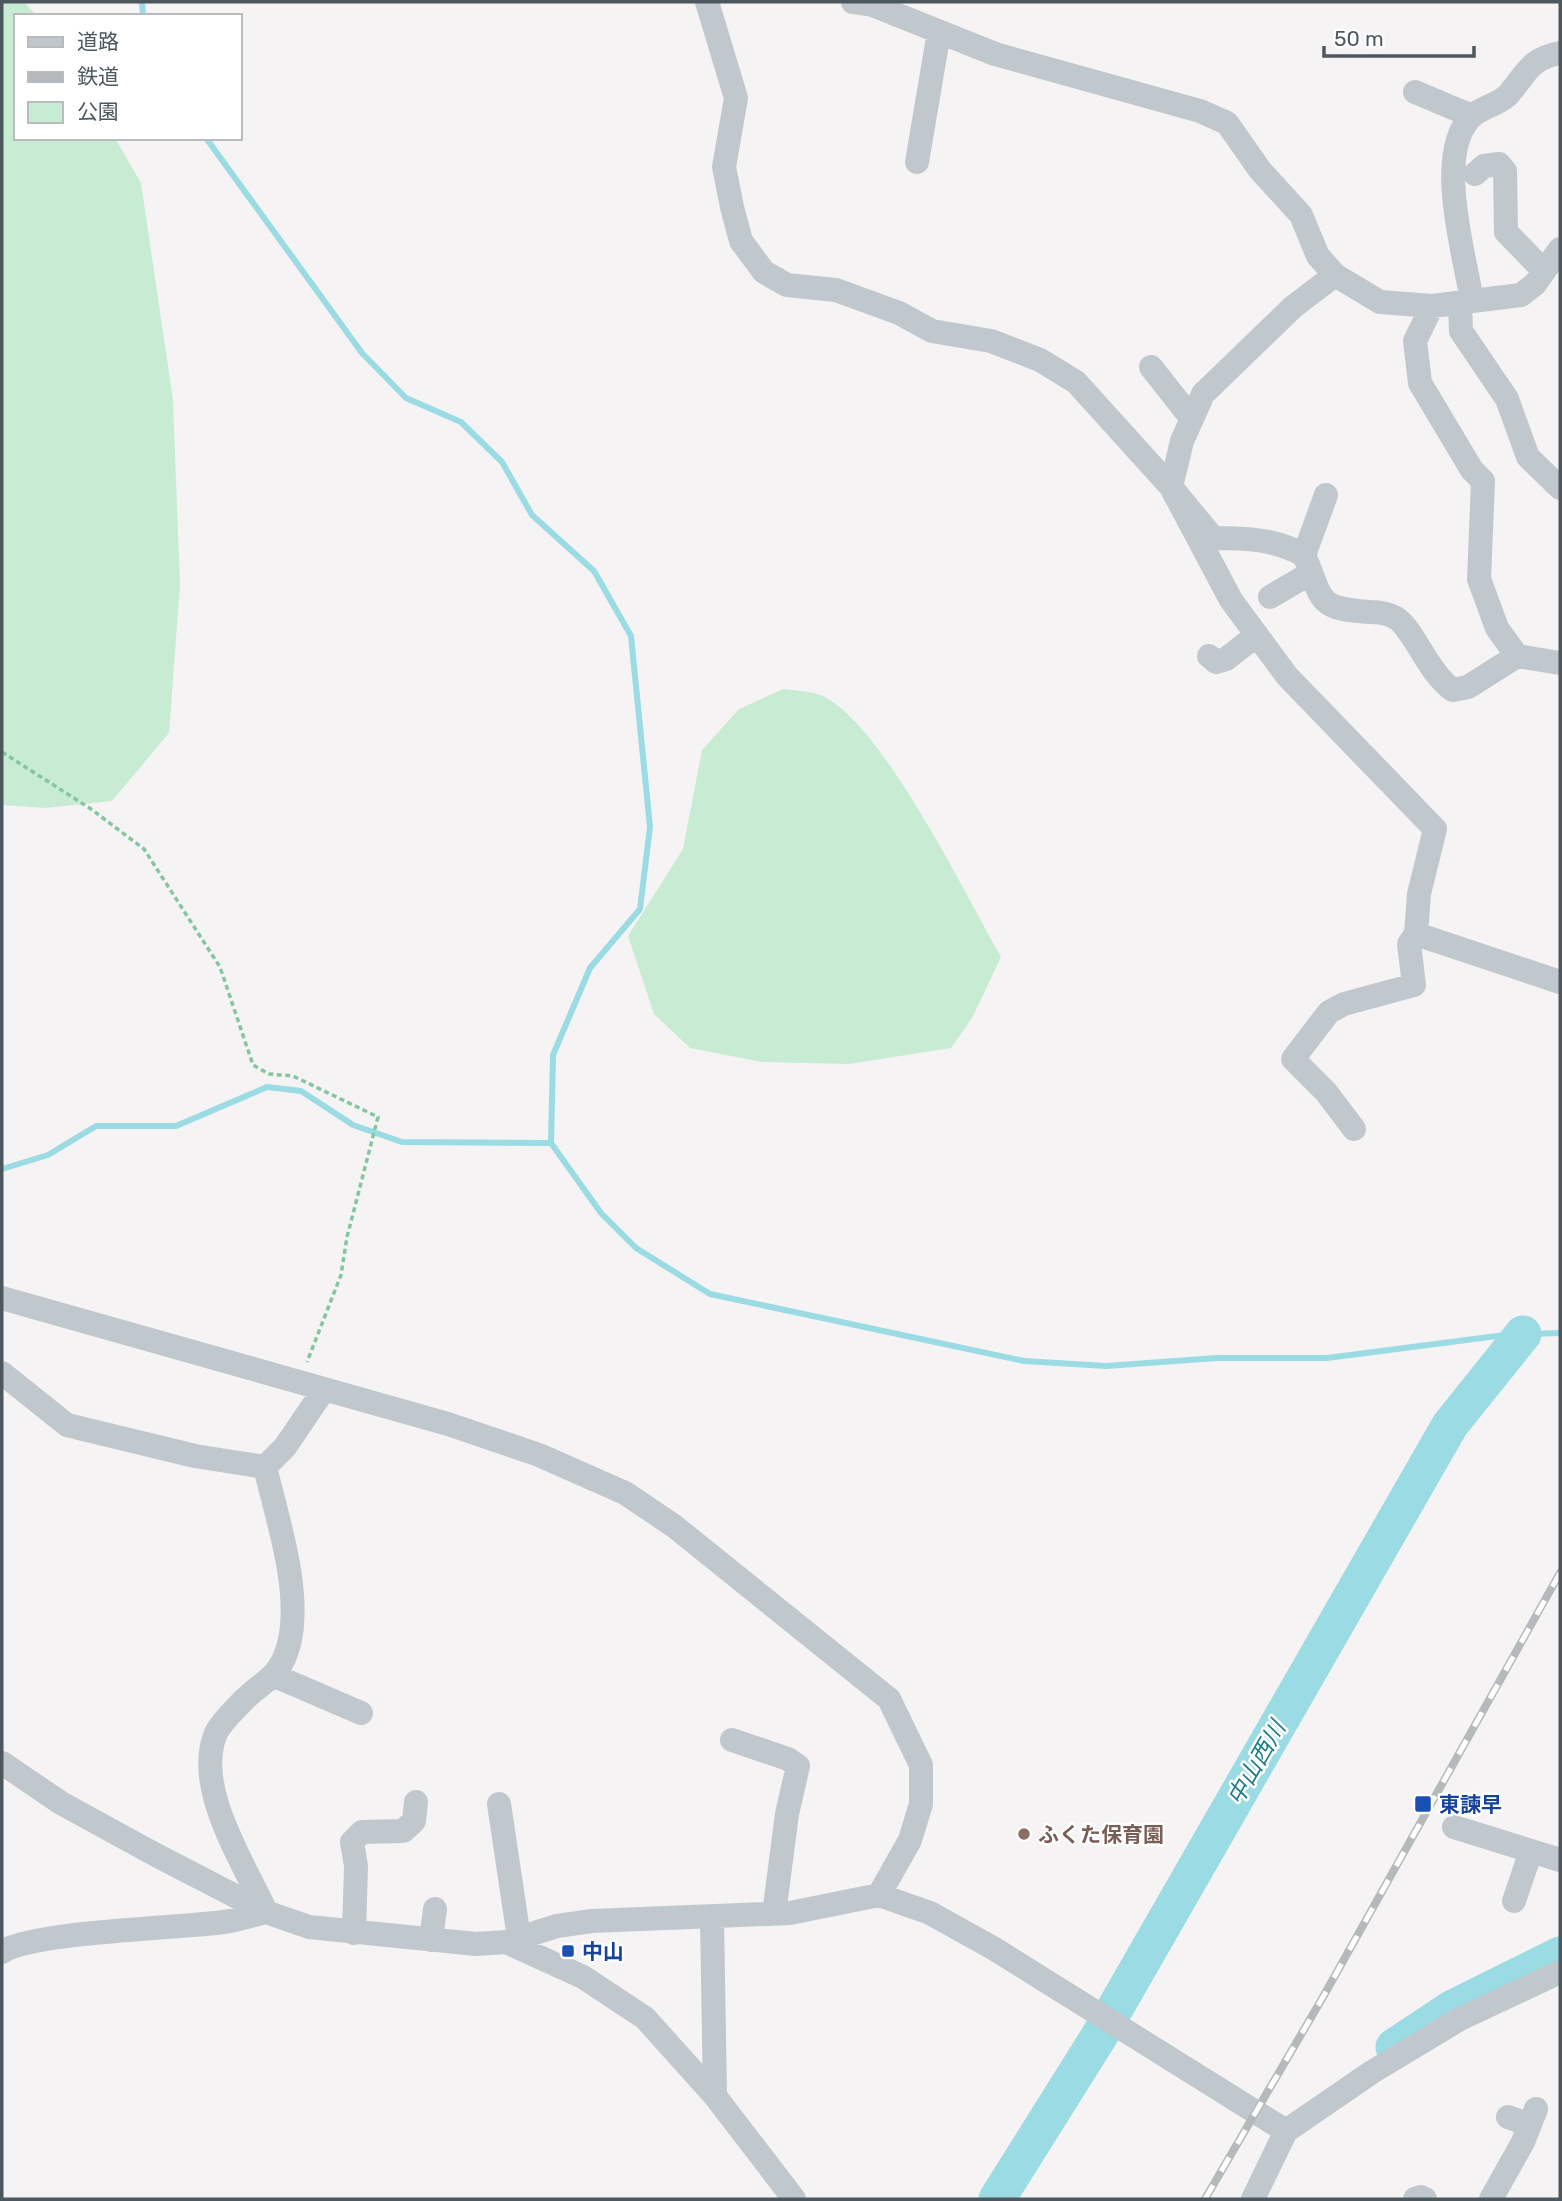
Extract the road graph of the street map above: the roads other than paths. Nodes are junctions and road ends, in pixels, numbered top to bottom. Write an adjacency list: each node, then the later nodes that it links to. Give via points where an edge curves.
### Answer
1 (707, 2): 16 (street, via 736,98 724,167 732,207 741,241 764,272 787,285 836,289 932,331 991,341 1040,360 1076,382)
2 (853, 2): 3 (street, via 873,5)
3 (939, 32): 7 (street); 11 (street, via 995,54 1200,110 1227,123 1260,170 1301,215 1318,256)
4 (1560, 53): 6 (street, via 1540,57 1506,96)
5 (1415, 92): 6 (street)
6 (1472, 116): 12 (street, via 1461,131 1454,170)
7 (917, 162)
8 (1475, 174): 10 (street, via 1484,166 1499,164 1504,171 1506,232)
9 (1560, 249): 10 (street)
10 (1544, 271): 12 (street, via 1521,295)
11 (1335, 275): 13 (street, via 1380,302); 15 (street, via 1293,307 1203,394)
12 (1466, 302): 13 (street); 17 (street, via 1461,331 1507,399 1528,457)
13 (1432, 306): 23 (street, via 1415,341 1420,383 1483,481 1479,579 1497,628)
14 (1151, 367): 15 (street)
15 (1192, 419): 16 (street)
16 (1171, 487): 19 (street, via 1213,538 1282,543); 21 (street, via 1231,600)
17 (1560, 488)
18 (1326, 495): 19 (street)
19 (1308, 564): 20 (street); 23 (street, via 1323,599 1333,609 1381,612 1398,618 1439,680 1452,690 1468,687)
20 (1270, 597)
21 (1257, 635): 22 (street, via 1226,660 1216,662); 25 (street, via 1287,676 1435,828 1419,894)
22 (1209, 656)
23 (1517, 656): 24 (street)
24 (1560, 663)
25 (1416, 934): 26 (street); 27 (street, via 1409,944 1414,985 1329,1012 1293,1059)
26 (1560, 982)
27 (1354, 1129)
28 (2, 1298): 30 (street)
29 (2, 1373): 31 (street, via 67,1425 195,1456)
30 (323, 1391): 31 (street, via 285,1447); 41 (street, via 448,1424 539,1455 625,1493 674,1526 889,1699 921,1765 921,1804 910,1840)
31 (265, 1467): 32 (street, via 284,1544 291,1597 289,1644)
32 (275, 1676): 33 (street); 44 (street, via 242,1701 217,1731 209,1760 220,1811)
33 (361, 1713)
34 (732, 1740): 45 (street, via 798,1766)
35 (2, 1763): 44 (street, via 61,1803)
36 (416, 1802): 47 (street, via 414,1821 402,1831 362,1832 345,1840 356,1866)
37 (499, 1804): 49 (street)
38 (1454, 1826): 39 (street)
39 (1531, 1851): 40 (street); 42 (street)
40 (1560, 1860)
41 (879, 1895): 45 (street); 54 (street, via 930,1913 993,1948)
42 (1514, 1901)
43 (435, 1909): 48 (street)
44 (266, 1912): 47 (street, via 309,1927); 50 (street, via 226,1922 60,1939)
45 (774, 1914): 46 (street)
46 (712, 1917): 49 (street, via 592,1921); 52 (street)
47 (354, 1933): 48 (street)
48 (431, 1940): 49 (street, via 476,1944)
49 (513, 1940): 52 (street, via 583,1977 645,2018)
50 (2, 1952)
51 (1560, 1972): 54 (street, via 1460,2019)
52 (715, 2096): 55 (street)
53 (1524, 2117): 59 (street)
54 (1286, 2131): 56 (street)
55 (794, 2199)
56 (1253, 2199)
57 (1415, 2199): 58 (street)
58 (1425, 2199)
59 (1491, 2199)

